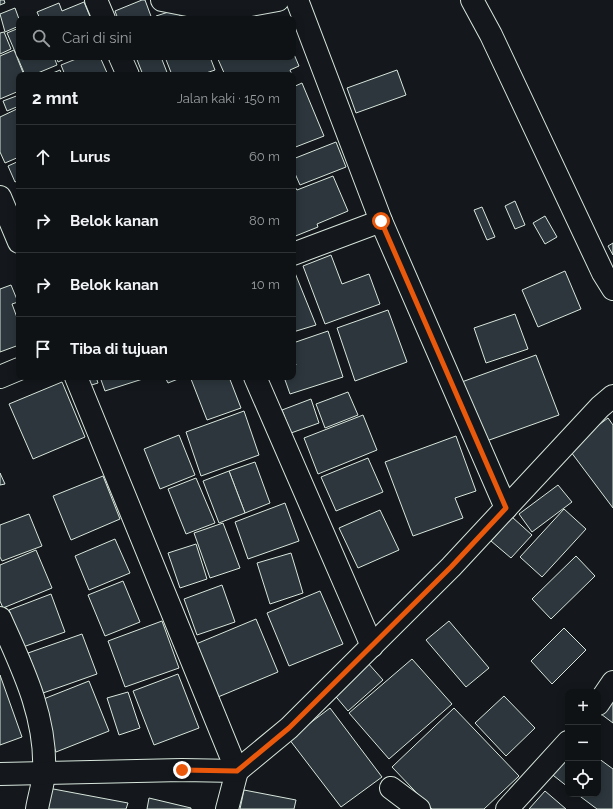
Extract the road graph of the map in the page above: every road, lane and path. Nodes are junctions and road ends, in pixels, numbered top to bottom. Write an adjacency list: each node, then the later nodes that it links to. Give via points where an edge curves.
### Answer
1 (96, 0): 6 (street)
2 (162, 0): 3 (street, via 208,9)
3 (278, 0)
4 (298, 0): 10 (street)
5 (472, 0): 13 (street, via 491,34 603,273)
6 (103, 16)
7 (121, 60): 8 (street)
8 (127, 72)
9 (0, 197): 11 (street)
10 (381, 221): 12 (street); 19 (street)
11 (16, 235)
12 (296, 253)
13 (613, 289)
14 (16, 369): 15 (street)
15 (0, 377)
16 (77, 380): 25 (street)
17 (256, 380): 21 (street)
18 (613, 396): 19 (street)
19 (506, 508): 21 (street)
20 (0, 618): 26 (street, via 37,708)
21 (372, 646): 25 (street, via 289,728)
22 (613, 682): 23 (street)
23 (601, 700)
24 (565, 745): 32 (street)
25 (237, 771): 26 (street); 30 (street)
26 (44, 773): 27 (street); 29 (street)
27 (0, 774)
28 (391, 788): 31 (street)
29 (37, 809)
30 (227, 809)
31 (419, 809)
32 (507, 809)

